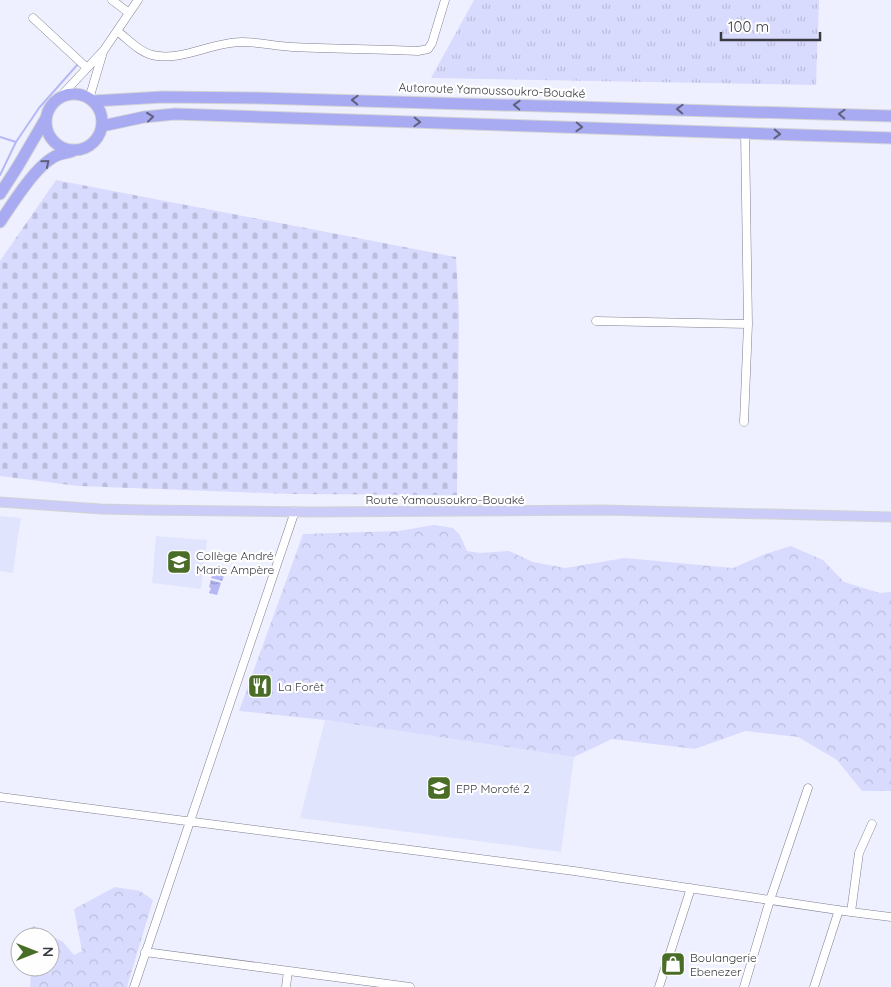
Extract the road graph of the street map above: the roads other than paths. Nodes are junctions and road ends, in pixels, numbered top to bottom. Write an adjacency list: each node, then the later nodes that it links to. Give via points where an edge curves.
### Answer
1 (112, 0): 4 (street)
2 (138, 0): 4 (street)
3 (445, 0): 6 (street, via 432,43 428,49 418,51 290,47 242,42 166,56 143,51)
4 (129, 14): 6 (street)
5 (34, 18): 8 (street)
6 (117, 31): 7 (street)
7 (104, 50): 8 (street); 10 (street)
8 (87, 68): 9 (street)
9 (58, 99): 10 (highway, via 76,94); 12 (highway)
10 (90, 100): 11 (highway, Autoroute Yamoussoukro-Bouaké, one-way to 10, via 258,98); 13 (highway, via 98,108)
11 (891, 116)
12 (46, 118): 16 (highway, via 46,127 54,142 69,150); 17 (highway)
13 (102, 126): 14 (highway, one-way to 14, via 175,114); 16 (highway, via 94,142)
14 (745, 132): 15 (highway, one-way to 15); 20 (street)
15 (891, 138)
16 (78, 150): 18 (highway, one-way to 16, via 45,163 57,155)
17 (0, 194)
18 (0, 222)
19 (596, 321): 20 (street)
20 (748, 324): 21 (street)
21 (744, 422)
22 (0, 502): 23 (main road, Route Yamousoukro-Bouaké, via 110,509)
23 (295, 511): 24 (main road, Route Yamousoukro-Bouaké, via 603,510); 27 (street)
24 (891, 517)
25 (808, 788): 30 (street)
26 (0, 797): 27 (street)
27 (190, 822): 29 (street); 34 (street)
28 (872, 824): 32 (street, via 859,853)
29 (691, 888): 30 (street); 40 (street)
30 (770, 900): 31 (street); 41 (street)
31 (839, 910): 32 (street); 42 (street)
32 (851, 912): 33 (street)
33 (891, 917)
34 (145, 952): 35 (street); 37 (street)
35 (288, 971): 36 (street); 38 (street)
36 (359, 984): 39 (street)
37 (134, 987)
38 (286, 987)
39 (410, 987)
40 (659, 987)
41 (744, 987)
42 (814, 987)

